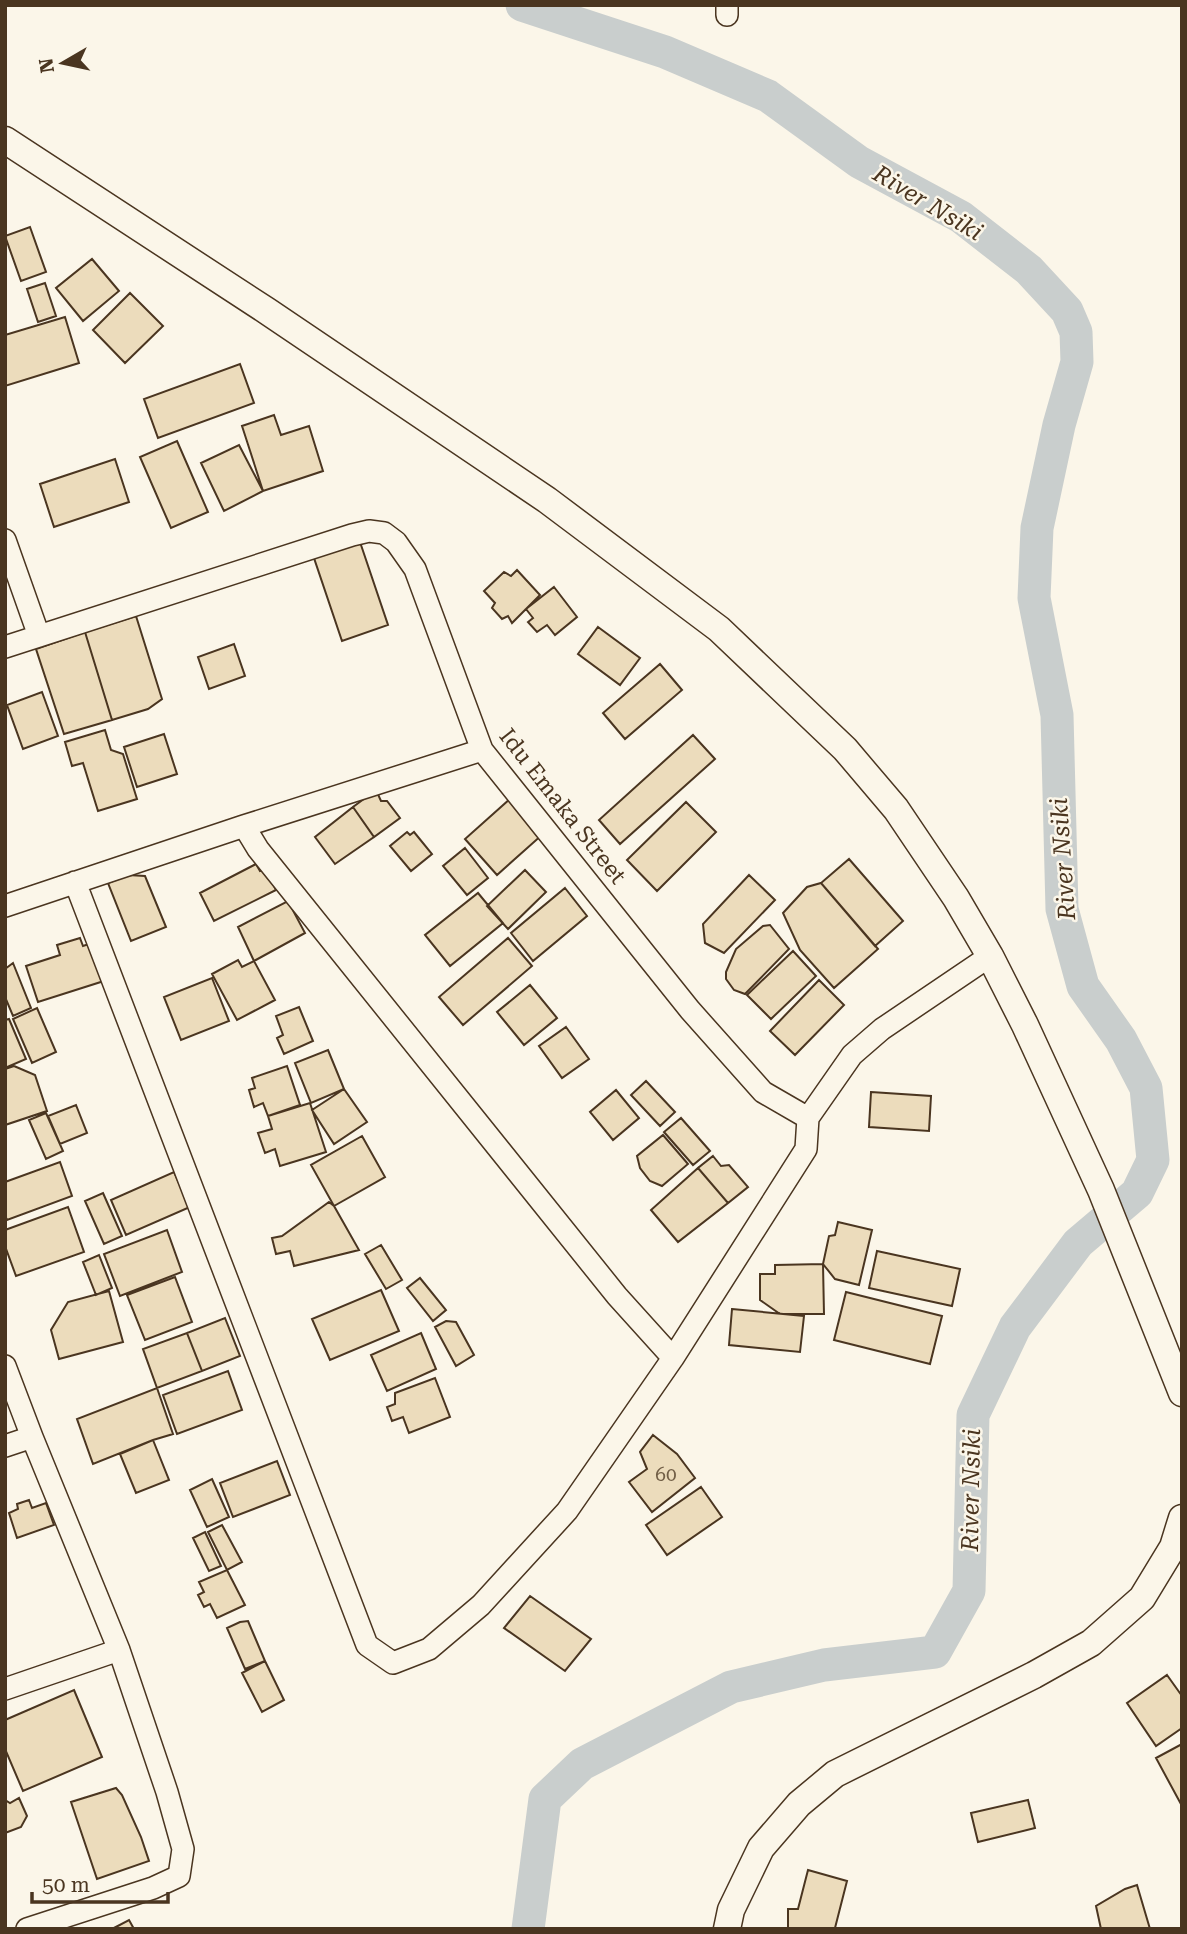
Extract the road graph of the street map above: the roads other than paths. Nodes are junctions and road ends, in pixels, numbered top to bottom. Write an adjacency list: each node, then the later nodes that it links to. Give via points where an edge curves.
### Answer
1 (5, 139): 9 (main road, via 547,500 719,629 845,749 895,809)
2 (5, 540): 3 (street)
3 (39, 636): 4 (street, Idu Emaka Street); 5 (street, Idu Emaka Street, via 352,535 384,533 415,569)
4 (5, 647)
5 (482, 750): 6 (street); 10 (street, Idu Emaka Street, via 762,1092)
6 (244, 826): 7 (street); 11 (street, via 617,1296)
7 (75, 882): 8 (street); 11 (street, via 367,1645 393,1662 429,1649 481,1605 567,1511)
8 (5, 906)
9 (990, 956): 10 (street, via 882,1029 852,1055); 13 (main road, via 1101,1191)
10 (808, 1118): 11 (street, via 806,1149)
11 (673, 1357)
12 (5, 1366): 14 (street)
13 (1182, 1393)
14 (32, 1437): 15 (street); 17 (street)
15 (5, 1446)
16 (1182, 1518): 20 (main road, via 1173,1547 1142,1598 1091,1643 835,1774 799,1804 761,1848 731,1910)
17 (119, 1650): 18 (street); 19 (street, via 183,1849 179,1875 153,1888)
18 (5, 1689)
19 (27, 1929)
20 (727, 1929)

